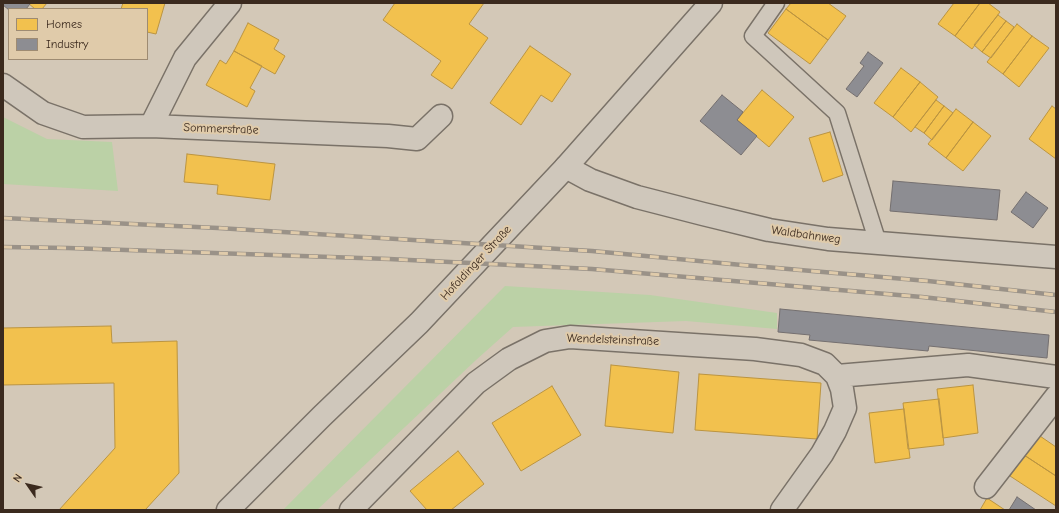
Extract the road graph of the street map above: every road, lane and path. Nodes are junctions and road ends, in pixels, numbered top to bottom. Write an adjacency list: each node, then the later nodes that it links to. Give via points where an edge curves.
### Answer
1 (230, 3): 6 (street, via 185,58)
2 (711, 3): 7 (street, Hofoldinger Straße)
3 (776, 3): 8 (lane, via 752,36 837,113)
4 (3, 85): 6 (street, Sommerstraße, via 43,113 83,128)
5 (441, 116): 6 (street, Sommerstraße, via 417,139)
6 (152, 126)
7 (566, 167): 8 (street, Waldbahnweg, via 601,185 703,214 776,231); 14 (street, Hofoldinger Straße, via 419,323)
8 (878, 243): 9 (street, Waldbahnweg)
9 (1056, 257)
10 (837, 376): 11 (street, via 968,365); 15 (street, Wendelsteinstraße, via 825,364 801,355 755,349 570,337 546,341 509,359 476,383); 16 (street, via 845,408 822,454)
11 (1056, 377)
12 (1056, 397): 13 (street)
13 (986, 486)
14 (228, 510)
15 (351, 510)
16 (782, 510)

